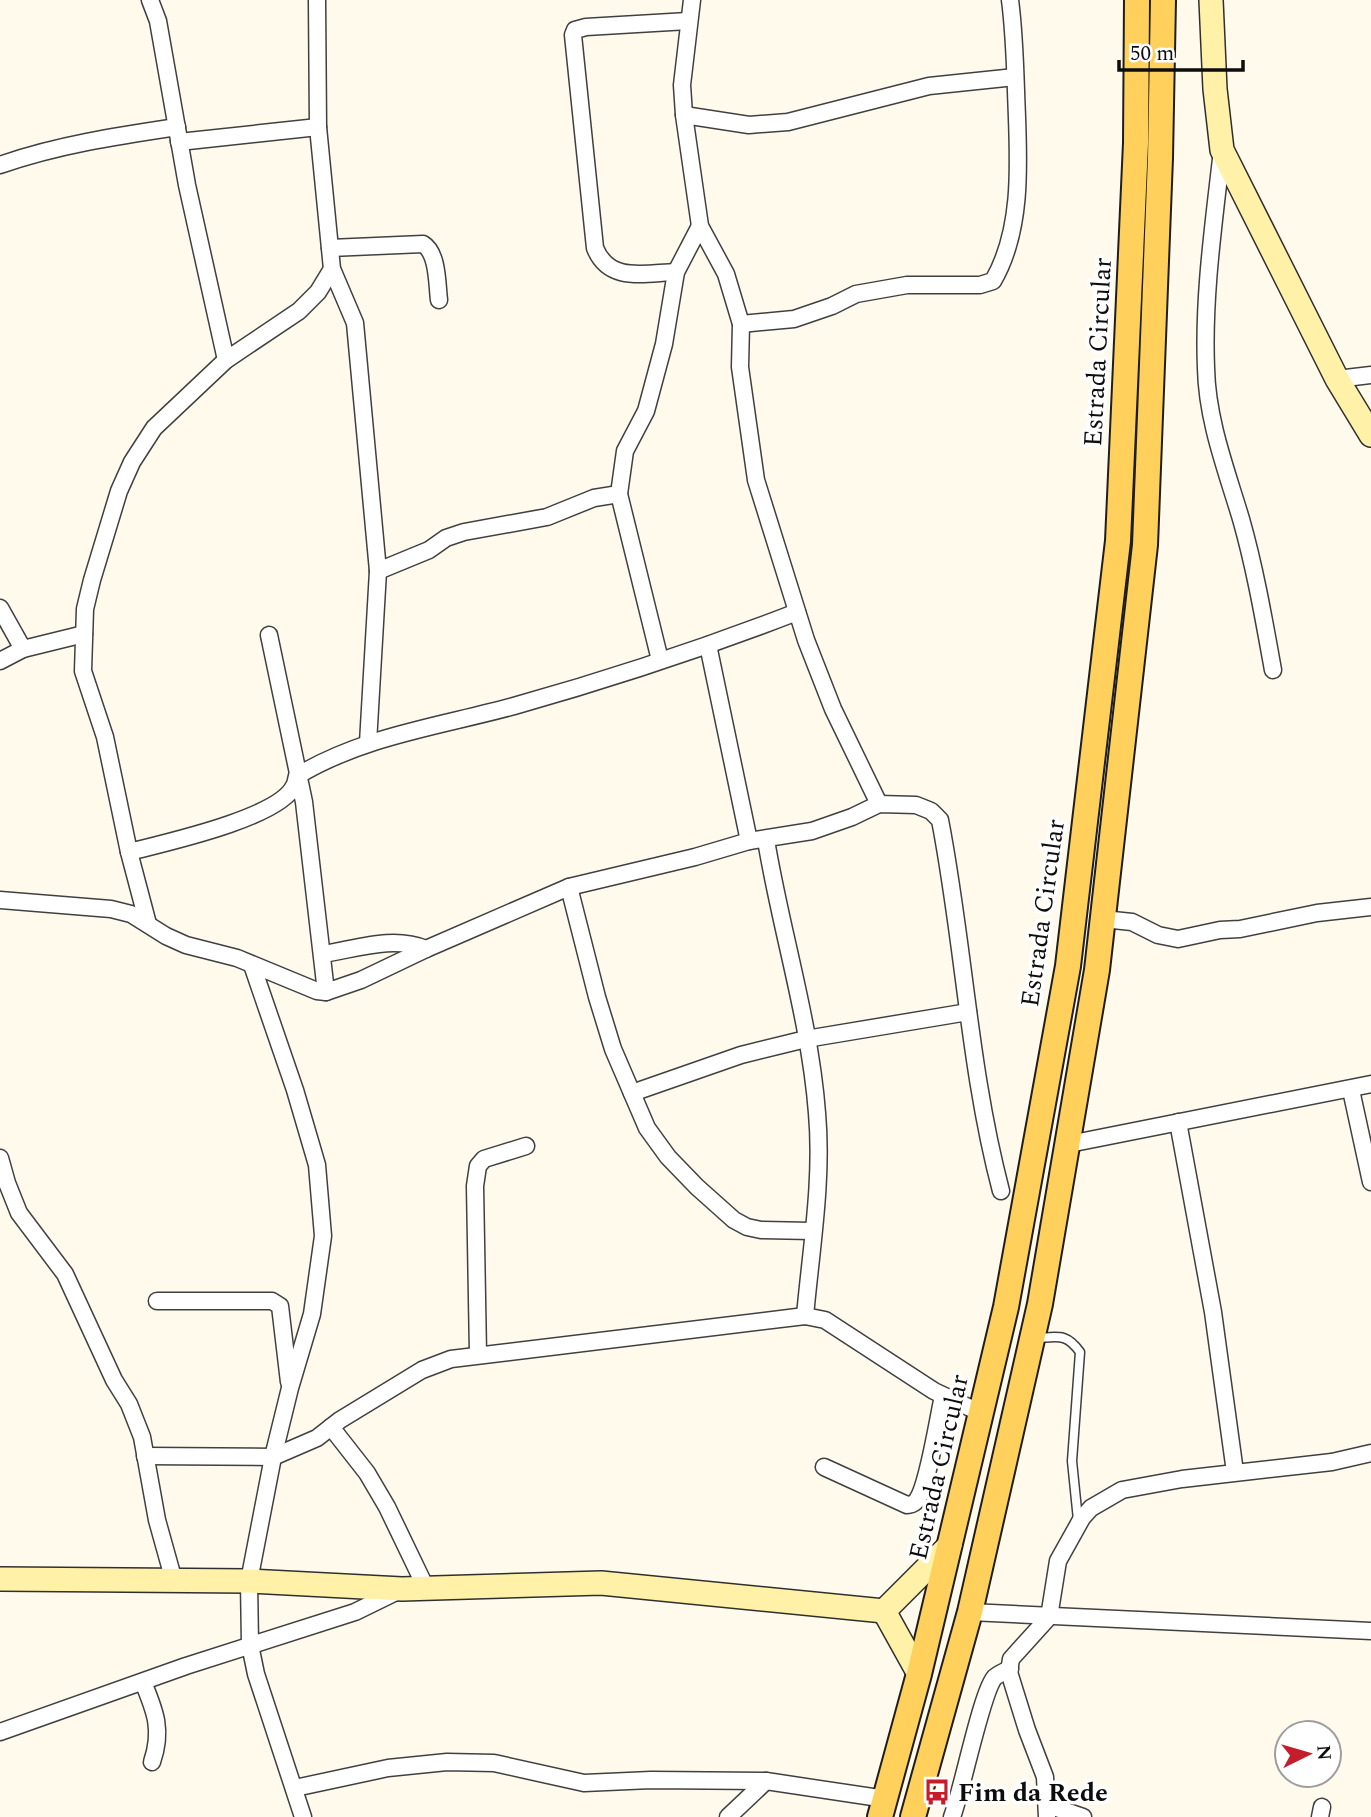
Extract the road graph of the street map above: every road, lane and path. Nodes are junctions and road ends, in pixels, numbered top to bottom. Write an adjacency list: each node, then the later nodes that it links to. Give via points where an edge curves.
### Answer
1 (150, 0): 12 (street, via 158,21)
2 (317, 0): 11 (street)
3 (692, 0): 8 (street)
4 (1010, 0): 9 (street)
5 (1137, 0): 68 (main road, Estrada Circular, via 1136,143 1118,541 1068,965 1006,1307)
6 (1163, 0): 44 (main road, Estrada Circular, via 1145,545)
7 (1211, 0): 13 (street, via 1214,89)
8 (688, 21): 10 (street); 18 (street, via 586,27 573,35 595,248 601,262 621,274)
9 (1016, 77): 10 (street, via 929,86 788,122 749,125); 20 (street, via 1017,195 1008,248 993,281 856,294 794,319)
10 (684, 115): 15 (street)
11 (318, 127): 12 (street); 16 (street)
12 (178, 135): 14 (street, via 105,138); 21 (street)
13 (1222, 150): 23 (street); 35 (street, via 1205,369 1217,443 1241,521)
14 (0, 165)
15 (700, 226): 18 (street); 20 (street, via 726,274)
16 (330, 248): 17 (street); 19 (street, via 423,244 433,256)
17 (332, 269): 21 (street, via 299,311); 26 (street, via 355,323)
18 (676, 272): 25 (street, via 664,344 646,411 625,451)
19 (439, 300)
20 (741, 324): 28 (street, via 740,367 755,480)
21 (226, 360): 29 (street, via 154,428 132,462 92,580)
22 (1371, 375): 23 (street)
23 (1337, 379): 24 (street)
24 (1371, 435)
25 (619, 494): 26 (street, via 594,498 547,517 455,535); 33 (street)
26 (378, 571): 36 (street)
27 (0, 608): 32 (street)
28 (797, 612): 31 (street); 38 (street, via 833,709)
29 (84, 634): 32 (street); 40 (street, via 83,670 106,737)
30 (269, 635): 37 (street)
31 (708, 645): 33 (street); 39 (street)
32 (23, 649): 34 (street)
33 (660, 660): 36 (street, via 568,691)
34 (0, 661)
35 (1273, 670)
36 (368, 743): 37 (street)
37 (298, 776): 40 (street, via 294,788 260,812 221,828); 47 (street)
38 (879, 804): 39 (street, via 812,831); 50 (street, via 916,806 940,820)
39 (757, 840): 41 (street); 51 (street, via 774,888)
40 (129, 852): 45 (street)
41 (569, 887): 46 (street); 54 (street, via 597,997)
42 (0, 900): 45 (street, via 111,909)
43 (1371, 907): 44 (street, via 1178,939 1157,936 1132,922)
44 (1103, 919): 56 (main road, Estrada Circular)
45 (148, 924): 48 (street, via 186,945)
46 (426, 949): 47 (street, via 390,942); 49 (street, via 361,981)
47 (323, 954): 49 (street)
48 (252, 965): 49 (street); 66 (street, via 317,1164 323,1236 312,1314)
49 (326, 992)
50 (968, 1012): 51 (street); 60 (street, via 988,1143)
51 (806, 1040): 54 (street, via 741,1055); 61 (street, via 820,1156)
52 (1371, 1084): 53 (street)
53 (1350, 1090): 55 (street); 59 (street)
54 (632, 1093): 61 (street, via 647,1128 668,1157 734,1220 761,1230)
55 (1178, 1122): 56 (street); 74 (street, via 1213,1312)
56 (1069, 1144): 64 (main road, Estrada Circular)
57 (526, 1146): 65 (street, via 484,1159 478,1166)
58 (0, 1158): 71 (street, via 19,1213 65,1274 129,1404)
59 (1371, 1182)
60 (1001, 1191)
61 (812, 1231): 63 (street)
62 (157, 1301): 66 (street, via 272,1301 280,1306)
63 (805, 1316): 65 (street); 67 (street, via 825,1320)
64 (1032, 1338): 75 (lane, via 1063,1336 1080,1352 1072,1461); 83 (main road, Estrada Circular)
65 (478, 1354): 69 (street, via 422,1370)
66 (290, 1388): 72 (street)
67 (943, 1396): 68 (street); 73 (street, via 918,1499 912,1504)
68 (981, 1413): 76 (main road, Estrada Circular)
69 (331, 1427): 72 (street); 80 (street, via 381,1496)
70 (1371, 1453): 74 (street, via 1332,1462)
71 (145, 1455): 72 (street); 78 (street)
72 (273, 1457): 79 (street)
73 (824, 1467)
74 (1235, 1472): 75 (street, via 1122,1490 1091,1508)
75 (1079, 1523): 84 (street, via 1058,1561)
76 (950, 1545): 82 (street); 88 (main road, Estrada Circular)
77 (0, 1579): 78 (street)
78 (174, 1581): 79 (street)
79 (249, 1581): 81 (street); 86 (street)
80 (426, 1588): 81 (street); 82 (street, via 601,1583)
81 (402, 1589): 86 (street, via 355,1612)
82 (884, 1611): 88 (street)
83 (970, 1612): 84 (street); 98 (main road, Estrada Circular)
84 (1049, 1617): 85 (street); 87 (street, via 1011,1660)
85 (1371, 1632)
86 (250, 1645): 89 (street); 93 (street)
87 (1010, 1669): 95 (street, via 1045,1777); 99 (street, via 994,1677)
88 (919, 1674): 94 (main road, Estrada Circular)
89 (143, 1682): 90 (street); 91 (street, via 157,1716)
90 (0, 1732)
91 (152, 1762)
92 (766, 1781): 93 (street, via 584,1783 494,1763 447,1762 388,1768); 94 (street); 97 (street)
93 (295, 1788): 96 (street)
94 (883, 1808)
95 (1047, 1811): 100 (street)
96 (303, 1817)
97 (728, 1817)
98 (912, 1817)
99 (952, 1817)
100 (1083, 1817)

